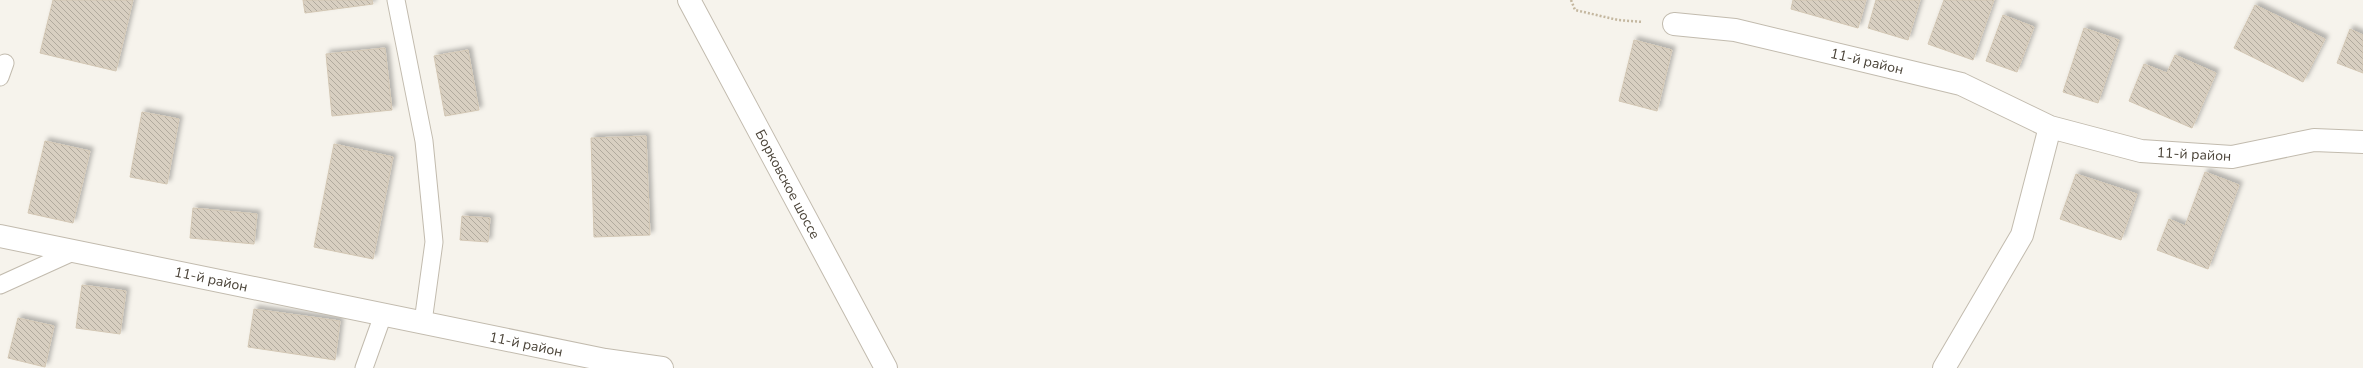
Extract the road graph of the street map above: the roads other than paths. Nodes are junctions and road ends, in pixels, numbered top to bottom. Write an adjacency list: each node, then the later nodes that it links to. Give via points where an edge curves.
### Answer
1 (396, 0): 10 (lane, via 424,141 434,242)
2 (689, 0): 14 (street, Борковское шоссе)
3 (1674, 24): 4 (street, 11-й район, via 1735,30 1961,84)
4 (2050, 127): 5 (street, 11-й район, via 2141,151 2232,157 2314,140); 15 (street, via 2022,235)
5 (2363, 142)
6 (0, 236): 7 (street, 11-й район)
7 (75, 251): 8 (lane); 9 (street, 11-й район)
8 (0, 285)
9 (383, 315): 10 (street, 11-й район); 12 (lane)
10 (423, 322): 11 (street, 11-й район)
11 (604, 364): 13 (street, 11-й район)
12 (364, 368)
13 (662, 368)
14 (886, 368)
15 (1944, 368)

